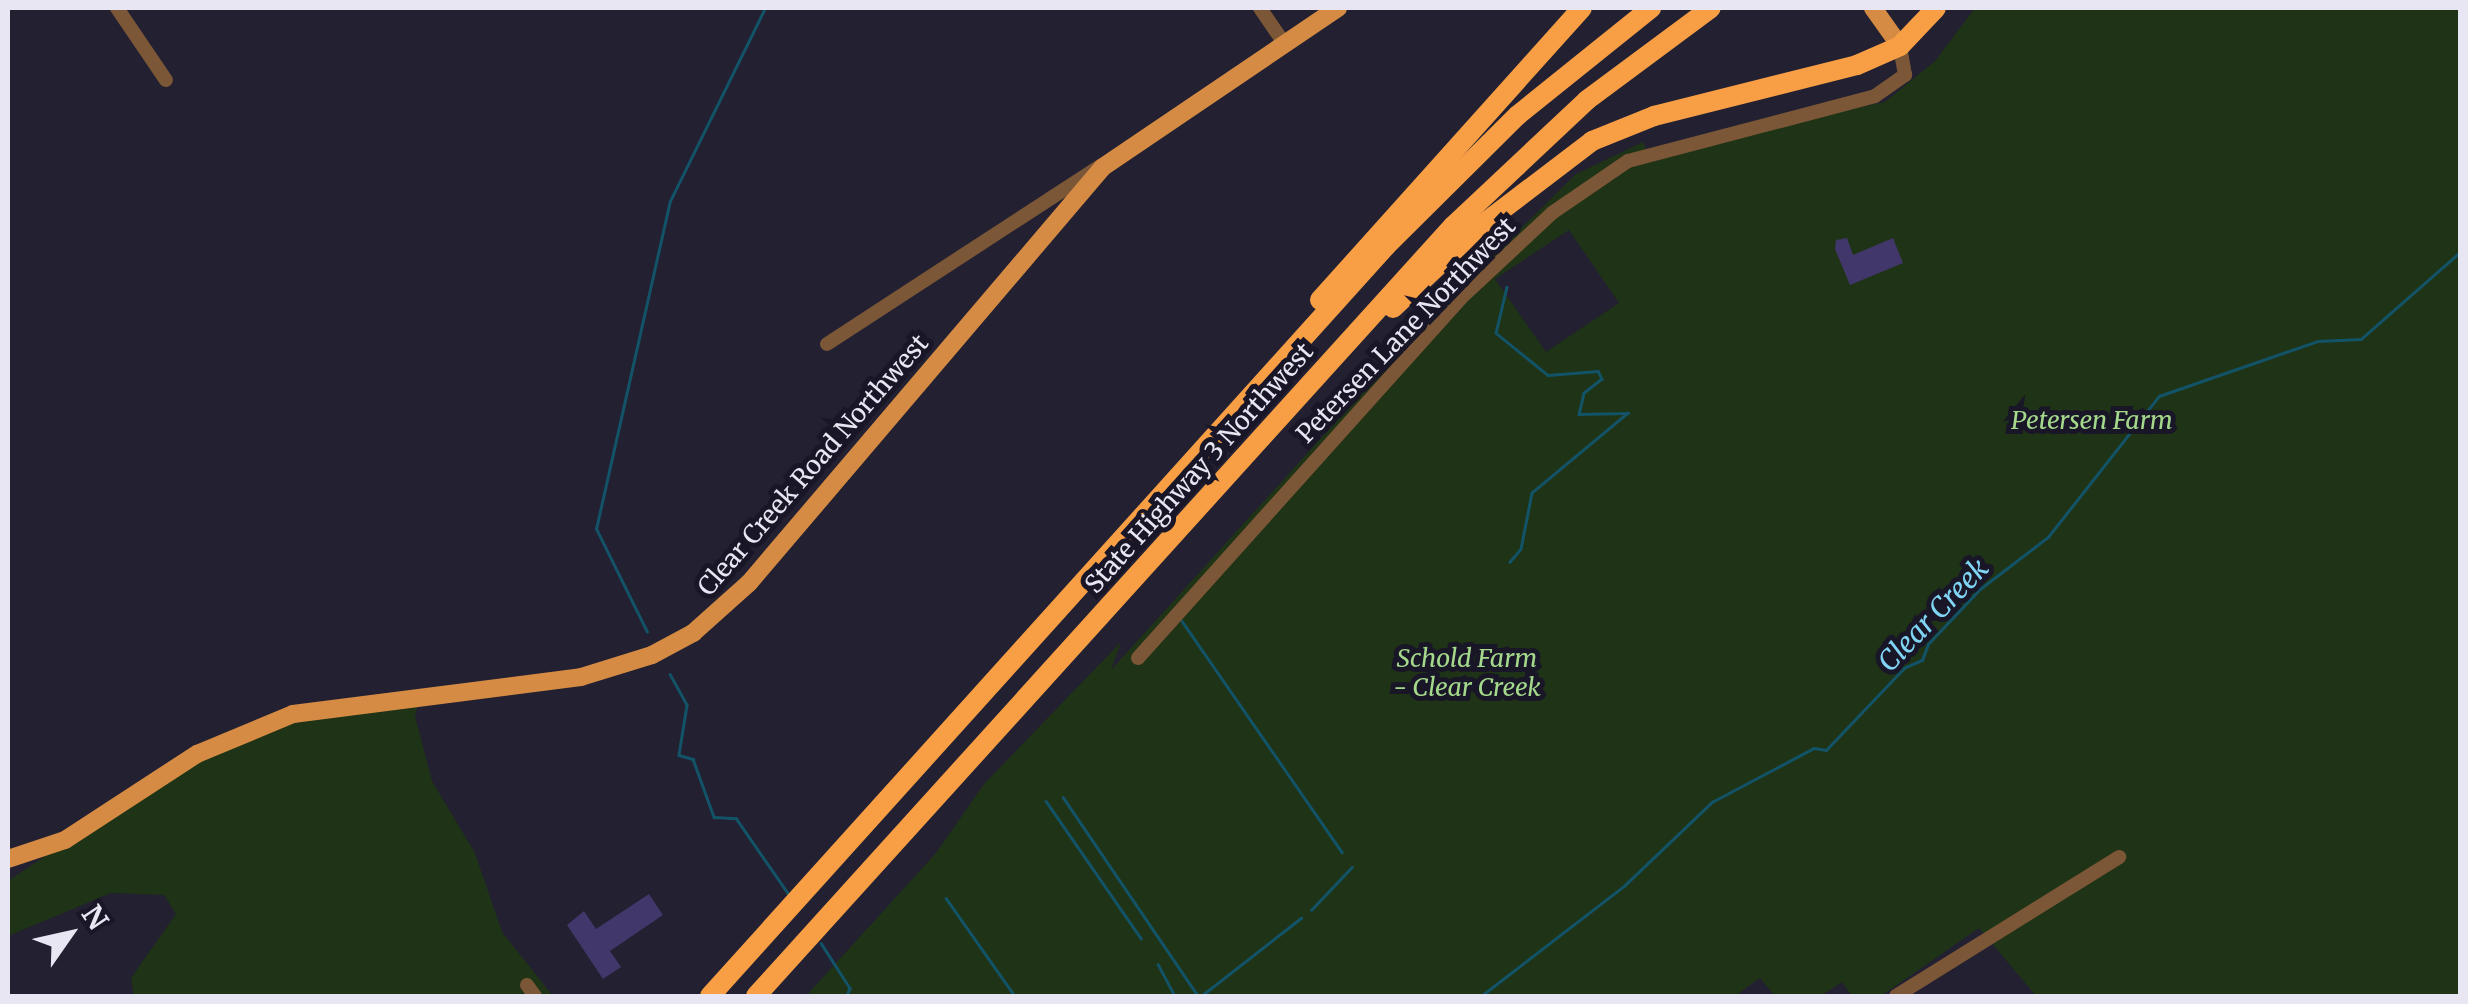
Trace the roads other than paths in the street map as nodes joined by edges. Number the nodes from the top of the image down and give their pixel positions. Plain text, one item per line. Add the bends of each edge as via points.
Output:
1 (117, 8) edge
2 (1260, 8) edge
3 (1338, 8) edge
4 (1582, 8) edge
5 (1652, 8) edge
6 (1711, 8) edge
7 (1873, 8) edge
8 (1936, 8) edge
9 (1284, 43) junction
10 (1900, 46) junction
11 (166, 80) dead end
12 (1114, 157) junction
13 (827, 344) dead end
14 (1300, 394) junction
15 (1236, 407) junction
16 (1138, 658) dead end
17 (2119, 857) dead end
18 (8, 859) edge
19 (710, 996) edge
20 (756, 996) edge
21 (1896, 996) edge

1 - 11 street
2 - 9 street
3 - 9 main road, Clear Creek Road Northwest
4 - 15 highway via 1352,261
5 - 15 highway, State Highway 3 Northwest via 1484,146
6 - 14 highway, State Highway 3 Northwest via 1535,146
7 - 10 main road
8 - 10 highway
9 - 12 main road, Clear Creek Road Northwest
10 - 14 highway via 1833,74 1641,120 1578,149 1478,228
10 - 16 street, Petersen Lane Northwest via 1905,75 1875,96 1652,152 1562,205 1448,312
12 - 13 street
12 - 18 main road, Clear Creek Road Northwest via 749,583 677,643 581,676 285,716 197,754 57,844
14 - 20 highway, State Highway 3 Northwest
15 - 19 highway, State Highway 3 Northwest
17 - 21 street

